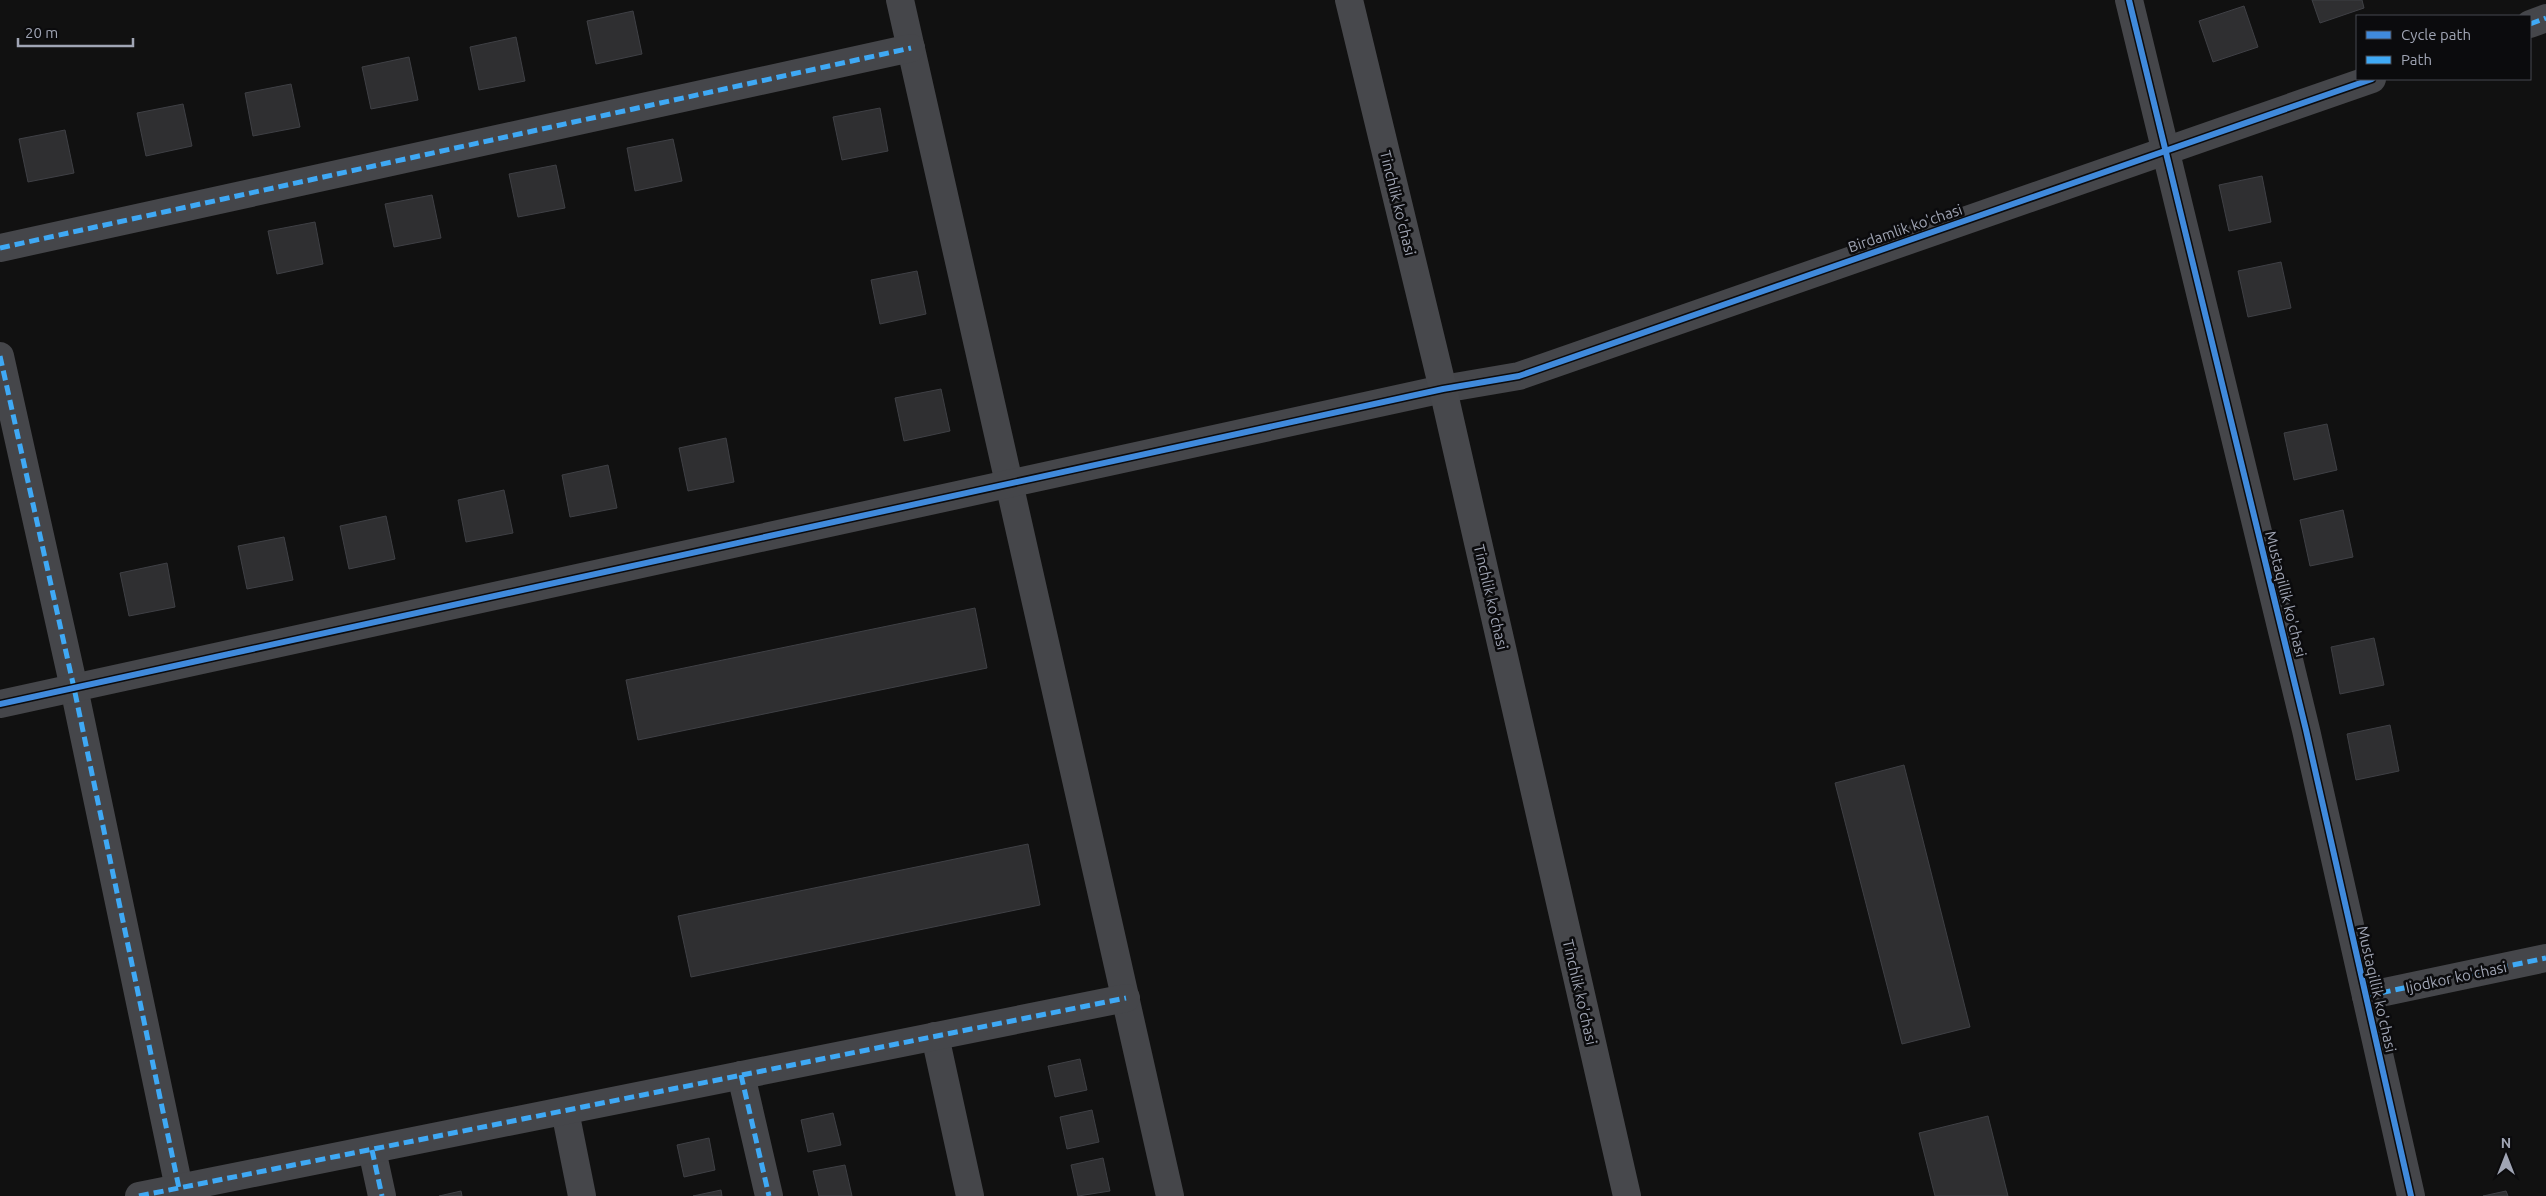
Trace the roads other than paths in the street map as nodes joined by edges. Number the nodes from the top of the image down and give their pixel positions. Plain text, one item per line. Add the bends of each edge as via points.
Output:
1 (900, 0) edge
2 (1349, 0) edge
3 (2129, 0) edge
4 (2546, 18) edge
5 (2531, 24) edge
6 (911, 48) junction
7 (2369, 80) edge
8 (2166, 150) junction
9 (0, 248) edge
10 (0, 356) edge
11 (1443, 389) junction
12 (1010, 484) junction
13 (74, 688) junction
14 (0, 704) edge
15 (2546, 958) edge
16 (2366, 996) junction
17 (1126, 998) junction
18 (935, 1036) junction
19 (741, 1075) junction
20 (565, 1111) junction
21 (372, 1150) junction
22 (179, 1188) junction
23 (139, 1196) edge
24 (382, 1196) edge
25 (582, 1196) edge
26 (769, 1196) edge
27 (970, 1196) edge
28 (1170, 1196) edge
29 (1627, 1196) edge
30 (2411, 1196) edge

1 - 6 street
2 - 11 main road, Tinchlik ko'chasi
3 - 8 street, Mustaqillik ko'chasi
4 - 5 street
6 - 9 street
6 - 12 street
7 - 8 street, Birdamlik ko'chasi
8 - 11 street, Birdamlik ko'chasi via 1519,376
8 - 16 street, Mustaqillik ko'chasi
10 - 13 street
11 - 12 street, Birdamlik ko'chasi
11 - 29 main road, Tinchlik ko'chasi
12 - 13 street, Birdamlik ko'chasi
12 - 17 street
13 - 14 street, Birdamlik ko'chasi
13 - 22 street
15 - 16 street, Ijodkor ko'chasi
16 - 30 street, Mustaqillik ko'chasi
17 - 18 street
17 - 28 street
18 - 19 street
18 - 27 street
19 - 20 street
19 - 26 street
20 - 21 street
20 - 25 street
21 - 22 street
21 - 24 street
22 - 23 street

